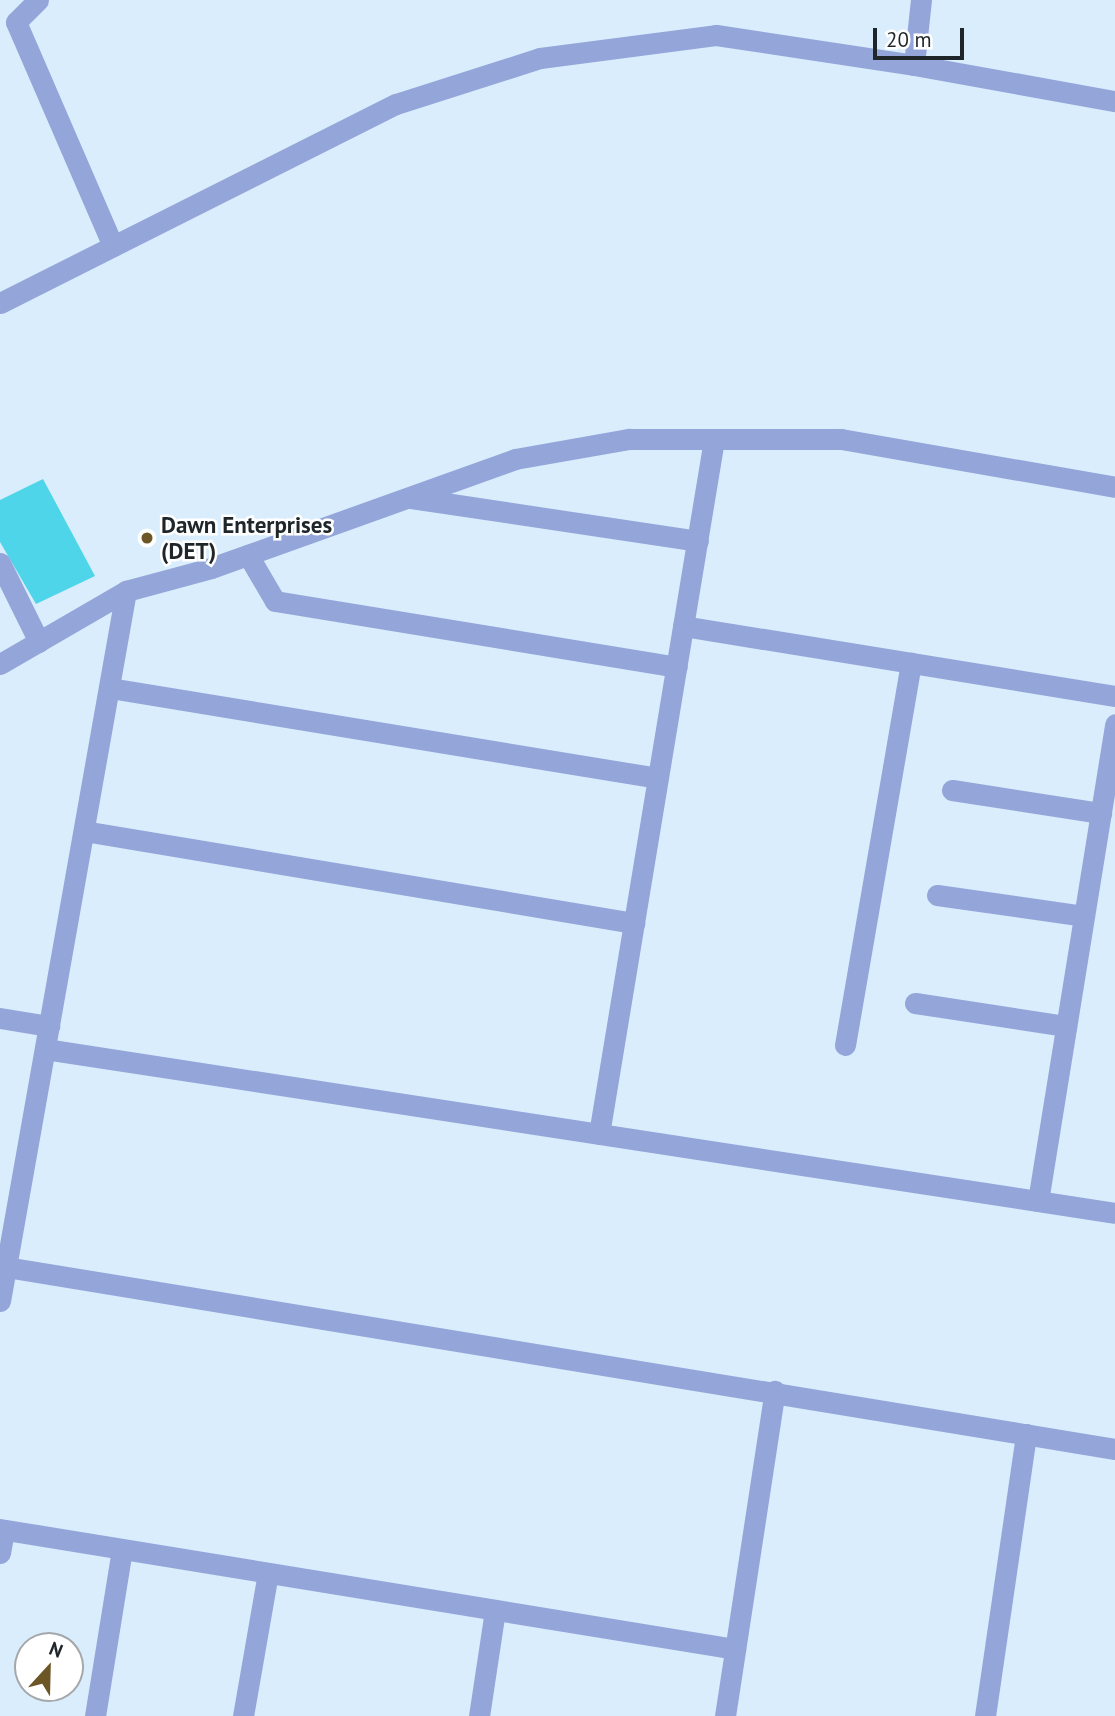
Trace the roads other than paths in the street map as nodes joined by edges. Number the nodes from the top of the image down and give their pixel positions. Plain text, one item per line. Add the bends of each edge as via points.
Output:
1 (38, 0) edge
2 (921, 0) edge
3 (914, 65) junction
4 (1115, 101) edge
5 (113, 246) junction
6 (0, 303) edge
7 (715, 439) junction
8 (1115, 487) edge
9 (408, 498) junction
10 (698, 541) junction
11 (248, 555) junction
12 (0, 563) edge
13 (126, 592) junction
14 (683, 626) junction
15 (39, 642) junction
16 (911, 663) junction
17 (0, 664) edge
18 (677, 667) junction
19 (110, 688) junction
20 (1115, 696) edge
21 (1115, 724) edge
22 (658, 778) junction
23 (951, 790) dead end
24 (1101, 813) junction
25 (84, 831) junction
26 (937, 895) dead end
27 (1084, 916) junction
28 (634, 923) junction
29 (915, 1003) dead end
30 (0, 1018) edge
31 (49, 1026) junction
32 (1066, 1026) junction
33 (845, 1045) dead end
34 (45, 1049) junction
35 (599, 1133) junction
36 (1038, 1201) junction
37 (1115, 1213) edge
38 (6, 1267) junction
39 (0, 1301) edge
40 (775, 1391) junction
41 (1026, 1434) junction
42 (1115, 1449) edge
43 (2, 1530) edge
44 (122, 1549) junction
45 (0, 1553) edge
46 (268, 1573) junction
47 (495, 1610) junction
48 (736, 1649) junction
49 (95, 1716) edge
50 (243, 1716) edge
51 (479, 1716) edge
52 (725, 1716) edge
53 (985, 1716) edge

1 - 5 street via 16,22
2 - 3 street
3 - 4 street
3 - 5 street via 716,35 540,58 396,104
5 - 6 street
7 - 8 street via 841,439
7 - 9 street via 629,439 515,459
7 - 10 street
9 - 10 street
9 - 11 street
10 - 14 street
11 - 13 street
11 - 18 street via 275,601
12 - 15 street
13 - 15 street
13 - 19 street
14 - 16 street
14 - 18 street
15 - 17 street
16 - 20 street
16 - 33 street
18 - 22 street
19 - 22 street
19 - 25 street
21 - 24 street
22 - 28 street
23 - 24 street
24 - 27 street
25 - 28 street
25 - 31 street
26 - 27 street
27 - 32 street
28 - 35 street
29 - 32 street
30 - 31 street
31 - 34 street
32 - 36 street
34 - 35 street
34 - 38 street
35 - 36 street
36 - 37 street
38 - 39 street
38 - 40 street
40 - 41 street
40 - 48 street
41 - 42 street
41 - 53 street
43 - 44 street
43 - 45 street
44 - 46 street
44 - 49 street
46 - 47 street
46 - 50 street
47 - 48 street
47 - 51 street
48 - 52 street

